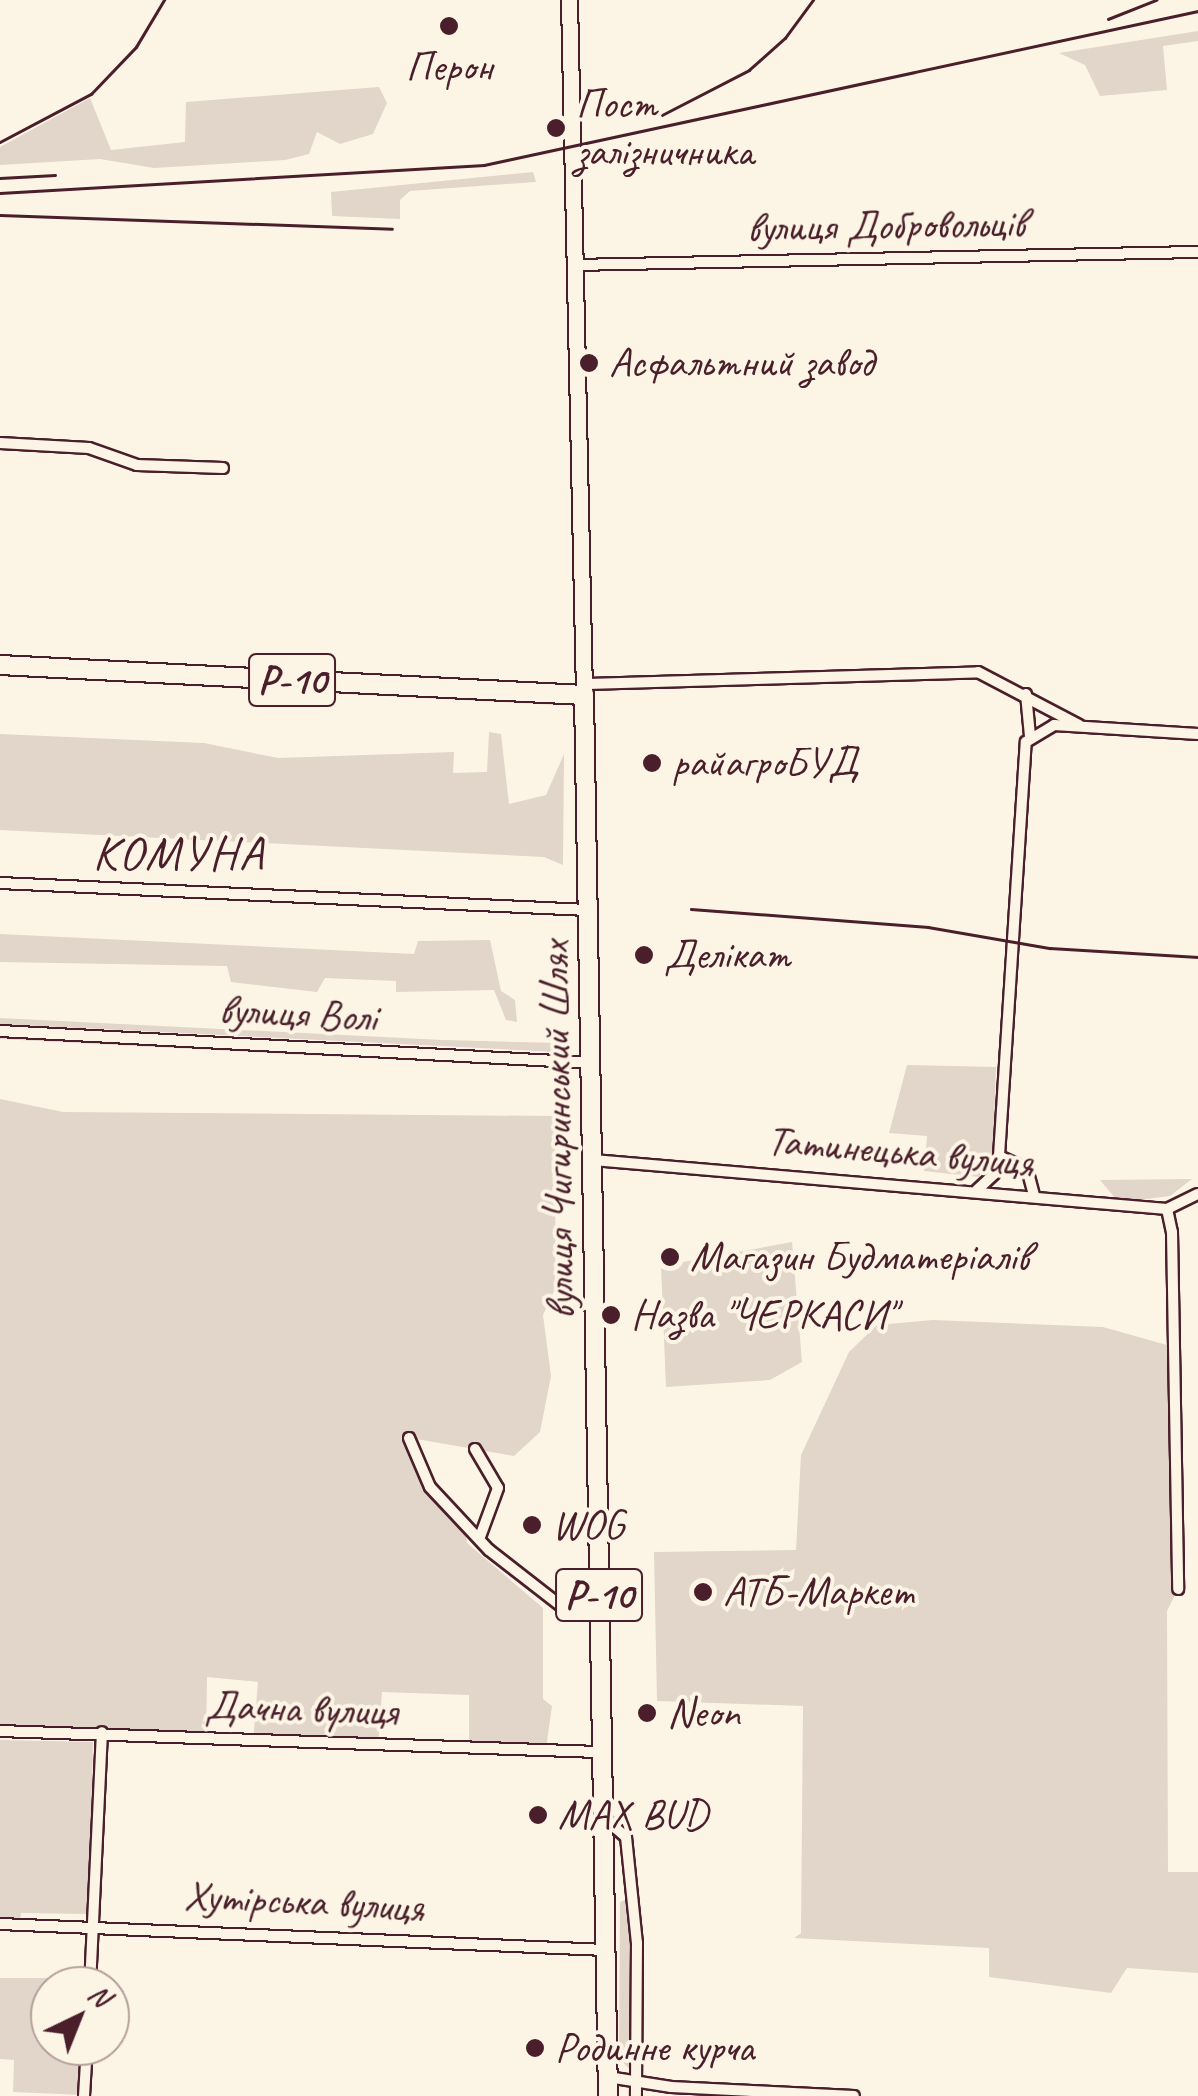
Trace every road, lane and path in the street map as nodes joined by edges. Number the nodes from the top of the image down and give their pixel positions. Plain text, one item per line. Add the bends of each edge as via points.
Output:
1 (570, 0) edge
2 (1198, 252) edge
3 (576, 264) junction
4 (0, 443) edge
5 (223, 468) dead end
6 (0, 665) edge
7 (584, 689) junction
8 (1026, 694) junction
9 (1080, 725) junction
10 (1198, 734) edge
11 (1030, 736) junction
12 (0, 883) edge
13 (589, 910) junction
14 (0, 1031) edge
15 (592, 1063) junction
16 (999, 1156) junction
17 (593, 1160) junction
18 (977, 1190) junction
19 (1198, 1194) edge
20 (1034, 1196) junction
21 (1166, 1208) junction
22 (410, 1438) dead end
23 (476, 1449) dead end
24 (480, 1537) junction
25 (1178, 1589) dead end
26 (561, 1606) dead end
27 (0, 1730) edge
28 (102, 1732) junction
29 (599, 1752) junction
30 (604, 1818) junction
31 (0, 1924) edge
32 (93, 1926) junction
33 (604, 1950) junction
34 (91, 1966) edge
35 (86, 2066) edge
36 (636, 2082) junction
37 (608, 2086) edge
38 (796, 2094) edge
39 (84, 2096) edge
40 (636, 2096) edge
41 (854, 2096) edge

1 - 3 main road, вулиця Чигиринський Шлях
2 - 3 street, вулиця Добровольців
3 - 7 main road, вулиця Чигиринський Шлях
4 - 5 street via 89,448 137,465
6 - 7 main road, Р-10
7 - 8 street via 972,672
7 - 13 main road, вулиця Чигиринський Шлях / Р-10
8 - 9 street
8 - 11 street
9 - 10 street
9 - 11 street via 1054,725
11 - 16 street via 1023,750
12 - 13 street
13 - 15 main road, вулиця Чигиринський Шлях / Р-10
14 - 15 street, вулиця Волі
15 - 17 main road, вулиця Чигиринський Шлях / Р-10
16 - 18 street via 994,1174
16 - 20 street via 1027,1169
17 - 18 street, Татинецька вулиця
17 - 29 main road, вулиця Чигиринський Шлях / Р-10
18 - 20 street, Татинецька вулиця
19 - 21 street, Татинецька вулиця
20 - 21 street, Татинецька вулиця
21 - 25 street via 1172,1232
22 - 24 street via 430,1487
23 - 24 street via 498,1488
24 - 26 street
27 - 28 street, Дачна вулиця
28 - 29 street, Дачна вулиця
28 - 32 street
29 - 30 main road, вулиця Чигиринський Шлях / Р-10
30 - 33 main road, вулиця Чигиринський Шлях / Р-10
30 - 36 street via 626,1837 638,1942
31 - 32 street, Хутірська вулиця
32 - 33 street, Хутірська вулиця
32 - 34 street
33 - 37 main road, вулиця Чигиринський Шлях / Р-10
35 - 39 street
36 - 37 street
36 - 38 street
36 - 40 street
38 - 41 street

